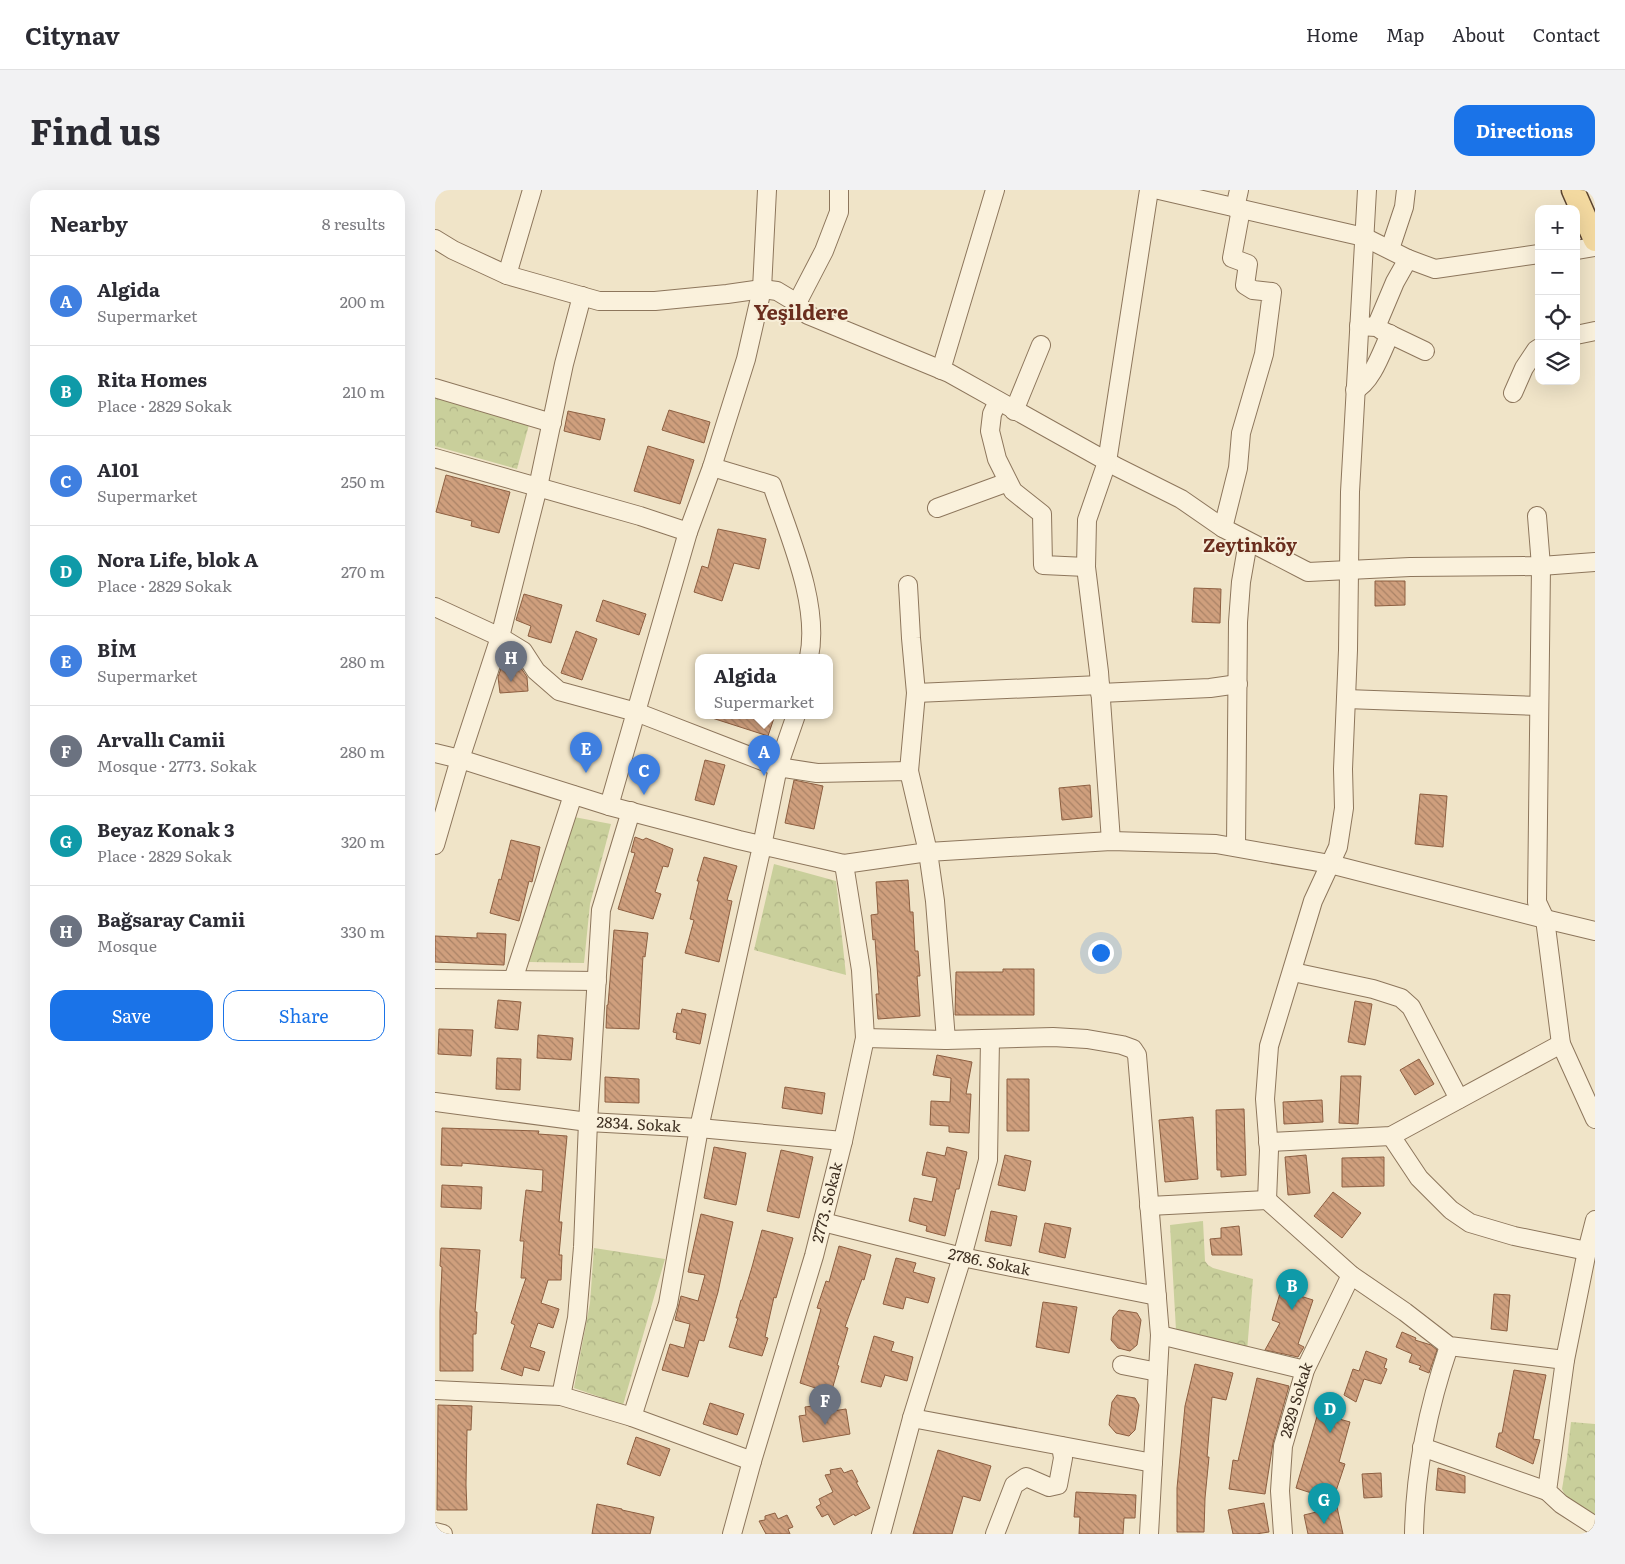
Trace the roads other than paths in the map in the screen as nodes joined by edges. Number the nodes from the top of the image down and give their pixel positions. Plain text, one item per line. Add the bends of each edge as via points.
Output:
1 (532, 190) edge
2 (767, 190) edge
3 (839, 190) edge
4 (995, 190) edge
5 (1149, 190) edge
6 (1159, 190) edge
7 (1239, 190) edge
8 (1367, 190) edge
9 (1407, 190) edge
10 (1573, 190) edge
11 (1238, 209) junction
12 (1364, 236) junction
13 (435, 240) edge
14 (1595, 240) edge
15 (1595, 247) edge
16 (1390, 249) junction
17 (1580, 249) edge
18 (1535, 255) edge
19 (1408, 259) junction
20 (507, 275) junction
21 (762, 289) junction
22 (582, 296) junction
23 (797, 303) junction
24 (1375, 329) junction
25 (1595, 331) edge
26 (1580, 334) edge
27 (1041, 345) dead end
28 (1425, 351) dead end
29 (1535, 352) edge
30 (941, 370) junction
31 (435, 388) edge
32 (1355, 390) junction
33 (1513, 393) dead end
34 (998, 402) junction
35 (1014, 411) junction
36 (552, 423) junction
37 (435, 458) edge
38 (1107, 462) junction
39 (712, 466) junction
40 (1008, 482) junction
41 (538, 487) junction
42 (937, 508) dead end
43 (1537, 516) dead end
44 (1223, 528) junction
45 (689, 532) junction
46 (1248, 542) junction
47 (1595, 562) edge
48 (1541, 566) junction
49 (1087, 567) junction
50 (1349, 570) junction
51 (908, 585) dead end
52 (435, 607) edge
53 (500, 637) junction
54 (809, 654) edge
55 (1238, 684) junction
56 (1100, 689) junction
57 (916, 693) junction
58 (1346, 699) junction
59 (1539, 706) junction
60 (636, 712) junction
61 (795, 719) edge
62 (435, 753) edge
63 (460, 759) junction
64 (779, 767) junction
65 (909, 771) junction
66 (573, 795) junction
67 (609, 806) junction
68 (631, 812) junction
69 (1111, 841) junction
70 (435, 845) edge
71 (762, 846) junction
72 (1237, 847) junction
73 (928, 852) junction
74 (844, 864) junction
75 (1330, 864) junction
76 (1545, 920) junction
77 (1595, 931) edge
78 (1293, 972) junction
79 (435, 979) edge
80 (513, 980) junction
81 (597, 981) junction
82 (865, 1038) junction
83 (990, 1039) junction
84 (946, 1040) junction
85 (1561, 1044) junction
86 (1459, 1099) junction
87 (435, 1102) edge
88 (1595, 1119) edge
89 (588, 1122) junction
90 (699, 1128) junction
91 (1391, 1136) junction
92 (843, 1142) junction
93 (1269, 1142) junction
94 (1267, 1200) junction
95 (1149, 1206) junction
96 (1595, 1220) edge
97 (823, 1222) junction
98 (1587, 1251) junction
99 (962, 1257) junction
100 (1351, 1275) junction
101 (1157, 1296) junction
102 (1160, 1335) junction
103 (1449, 1346) junction
104 (1565, 1360) junction
105 (1122, 1365) dead end
106 (1305, 1370) junction
107 (1158, 1372) junction
108 (435, 1390) edge
109 (561, 1396) junction
110 (632, 1417) junction
111 (913, 1418) junction
112 (1061, 1446) junction
113 (1422, 1448) junction
114 (752, 1462) junction
115 (1153, 1463) junction
116 (1547, 1491) junction
117 (1595, 1526) edge
118 (435, 1532) edge
119 (443, 1534) edge
120 (732, 1534) edge
121 (881, 1534) edge
122 (995, 1534) edge
123 (1149, 1534) edge
124 (1283, 1534) edge
125 (1415, 1534) edge

1 - 20 street
2 - 21 street
3 - 23 street via 839,212
4 - 30 street
5 - 38 street
6 - 11 street
7 - 11 street
8 - 12 street
9 - 16 street
10 - 14 main road
11 - 12 street
11 - 44 street via 1231,258 1248,264 1245,285 1253,290 1272,292 1264,354 1241,433 1238,468
12 - 16 street
12 - 24 street
13 - 20 street
15 - 17 street
16 - 19 street
18 - 19 street via 1435,269
19 - 24 street
20 - 22 street
21 - 22 street via 655,301 599,301
21 - 23 street via 777,292
21 - 39 street via 746,359
22 - 36 street
23 - 30 street via 808,315
24 - 28 street
24 - 32 street
24 - 32 street via 1372,372 1361,388
25 - 26 street
27 - 35 street
29 - 33 street
30 - 34 street
31 - 36 street
32 - 50 street
34 - 35 street
34 - 40 street via 992,414 990,431 997,460
35 - 38 street
36 - 41 street
37 - 41 street
38 - 44 street via 1181,499
38 - 49 street via 1087,520
39 - 45 street
39 - 54 street via 772,485 804,580 811,622
40 - 42 street
40 - 49 street via 1013,491 1042,514 1043,565
41 - 45 street
41 - 53 street
43 - 48 street
44 - 46 street
45 - 60 street
46 - 50 street via 1308,572
46 - 55 street via 1241,582
47 - 48 street
48 - 50 street
48 - 59 street
49 - 56 street
50 - 58 street
51 - 57 street
52 - 53 street
53 - 60 street via 523,651 536,671 559,691
53 - 63 street
55 - 56 street via 1210,688
55 - 72 street
56 - 57 street
56 - 69 street
57 - 65 street
58 - 59 street
58 - 75 street via 1345,808 1338,847
59 - 76 street via 1537,902
60 - 64 street
60 - 67 street
61 - 64 street
62 - 63 street
63 - 66 street
63 - 70 street
64 - 65 street via 817,773
64 - 71 street
65 - 73 street
66 - 67 street
66 - 80 street
67 - 68 street
68 - 71 street
68 - 81 street via 601,910
69 - 72 street
69 - 73 street
71 - 74 street
71 - 90 street
72 - 75 street
73 - 74 street
73 - 84 street
74 - 82 street, 2773. Sokak via 861,970
75 - 76 street
75 - 78 street via 1313,901
76 - 77 street
76 - 85 street
78 - 86 street via 1401,998 1411,1007
78 - 93 street via 1269,1046 1265,1099
79 - 80 street
80 - 81 street
81 - 89 street
82 - 84 street
82 - 92 street, 2773. Sokak
83 - 84 street
83 - 95 street via 1087,1039 1133,1049 1137,1055
83 - 99 street via 988,1160
85 - 86 street
85 - 88 street
86 - 91 street
87 - 89 street, 2834. Sokak
89 - 90 street, 2834. Sokak
89 - 109 street via 577,1318
90 - 92 street, 2834. Sokak
90 - 110 street via 668,1304
91 - 93 street
91 - 98 street via 1419,1178 1451,1210 1470,1223
92 - 97 street, 2773. Sokak
93 - 94 street
94 - 95 street
94 - 100 street
95 - 101 street
96 - 98 street
97 - 99 street, 2786. Sokak
97 - 114 street, 2773. Sokak
98 - 104 street
99 - 101 street, 2786. Sokak
99 - 111 street
100 - 103 street
100 - 106 street, 2829 Sokak
101 - 102 street
102 - 106 street
102 - 107 street
103 - 104 street
103 - 113 street via 1425,1426
104 - 116 street
105 - 107 street
106 - 124 street, 2829 Sokak via 1283,1446 1280,1491
107 - 115 street
108 - 109 street
109 - 110 street
110 - 114 street
111 - 112 street
111 - 121 street
112 - 115 street
112 - 122 street via 1063,1458 1058,1486 1049,1487 1026,1477 1014,1485
113 - 116 street
113 - 125 street
114 - 120 street, 2773. Sokak
115 - 123 street
116 - 117 street
118 - 119 street

